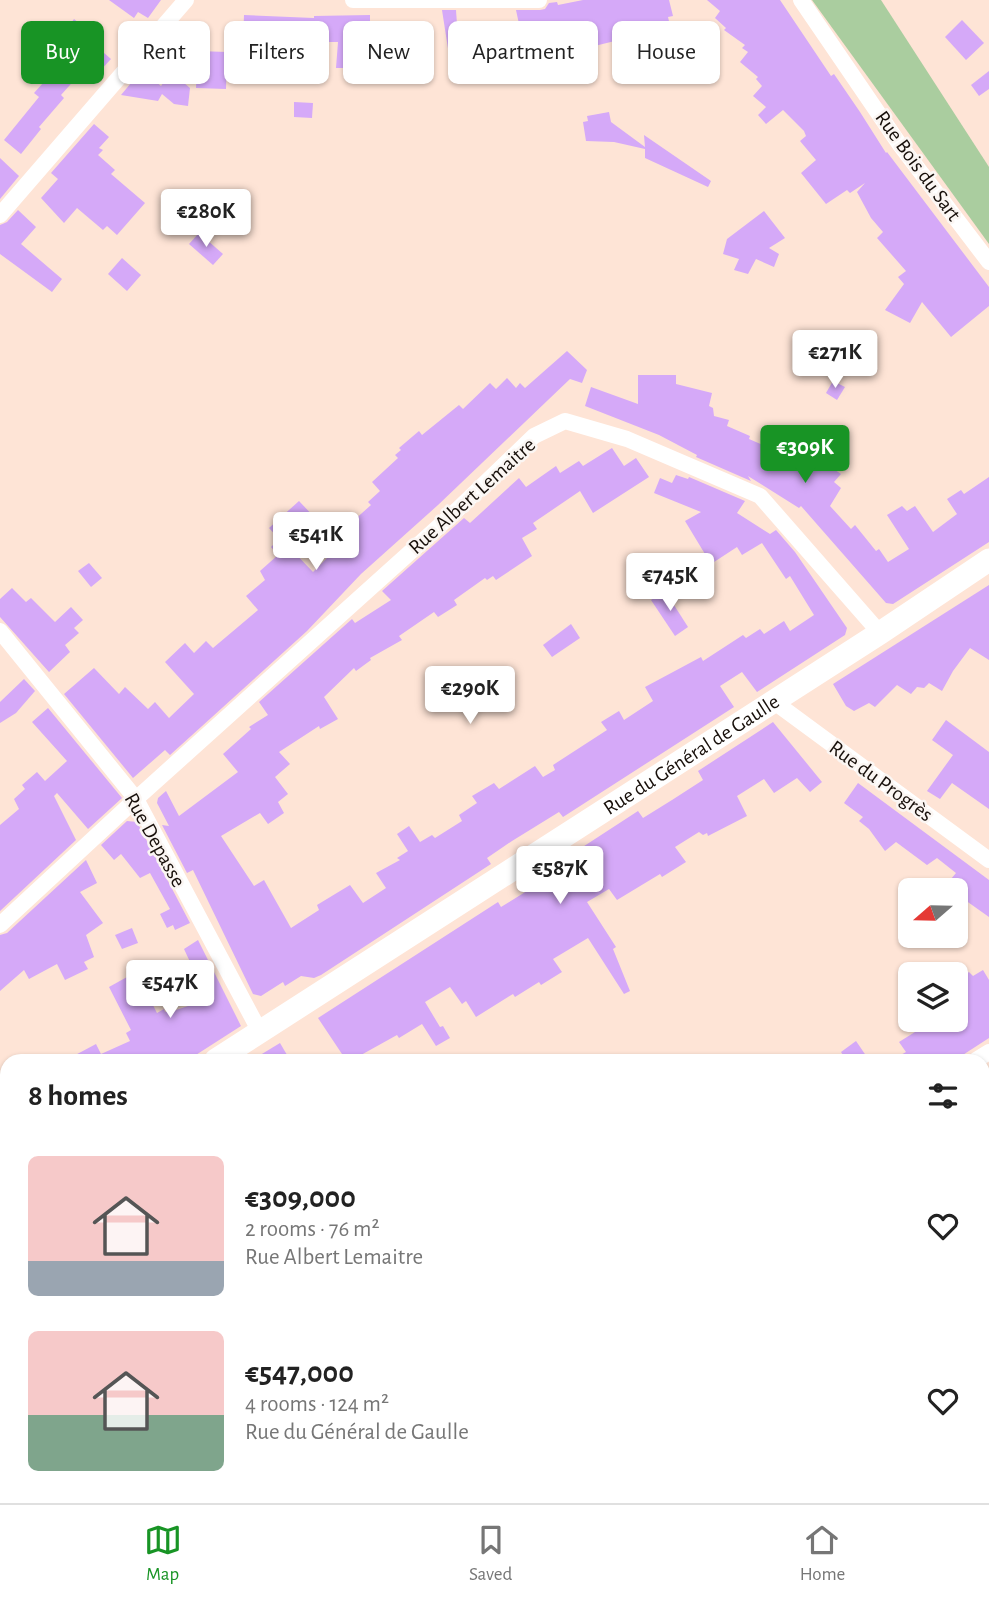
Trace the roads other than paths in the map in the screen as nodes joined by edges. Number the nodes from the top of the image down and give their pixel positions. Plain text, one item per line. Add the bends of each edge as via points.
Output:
1 (186, 0) edge
2 (353, 0) edge
3 (539, 0) edge
4 (802, 0) edge
5 (0, 215) edge
6 (989, 262) edge
7 (989, 560) edge
8 (0, 631) edge
9 (880, 633) junction
10 (772, 701) junction
11 (136, 799) junction
12 (989, 860) edge
13 (0, 925) edge
14 (260, 1032) junction
15 (225, 1054) edge

1 - 5 street
2 - 3 street
4 - 6 street, Rue Bois du Sart via 900,145
7 - 9 main road, Rue du Général de Gaulle
8 - 11 street, Rue Depasse
9 - 10 main road, Rue du Général de Gaulle
9 - 11 street, Rue Albert Lemaitre via 760,496 627,439 565,421 534,436
10 - 12 street, Rue du Progrès
10 - 14 main road, Rue du Général de Gaulle
11 - 13 street, Rue Albert Lemaitre
11 - 14 street, Rue Depasse
14 - 15 main road, Rue du Général de Gaulle

